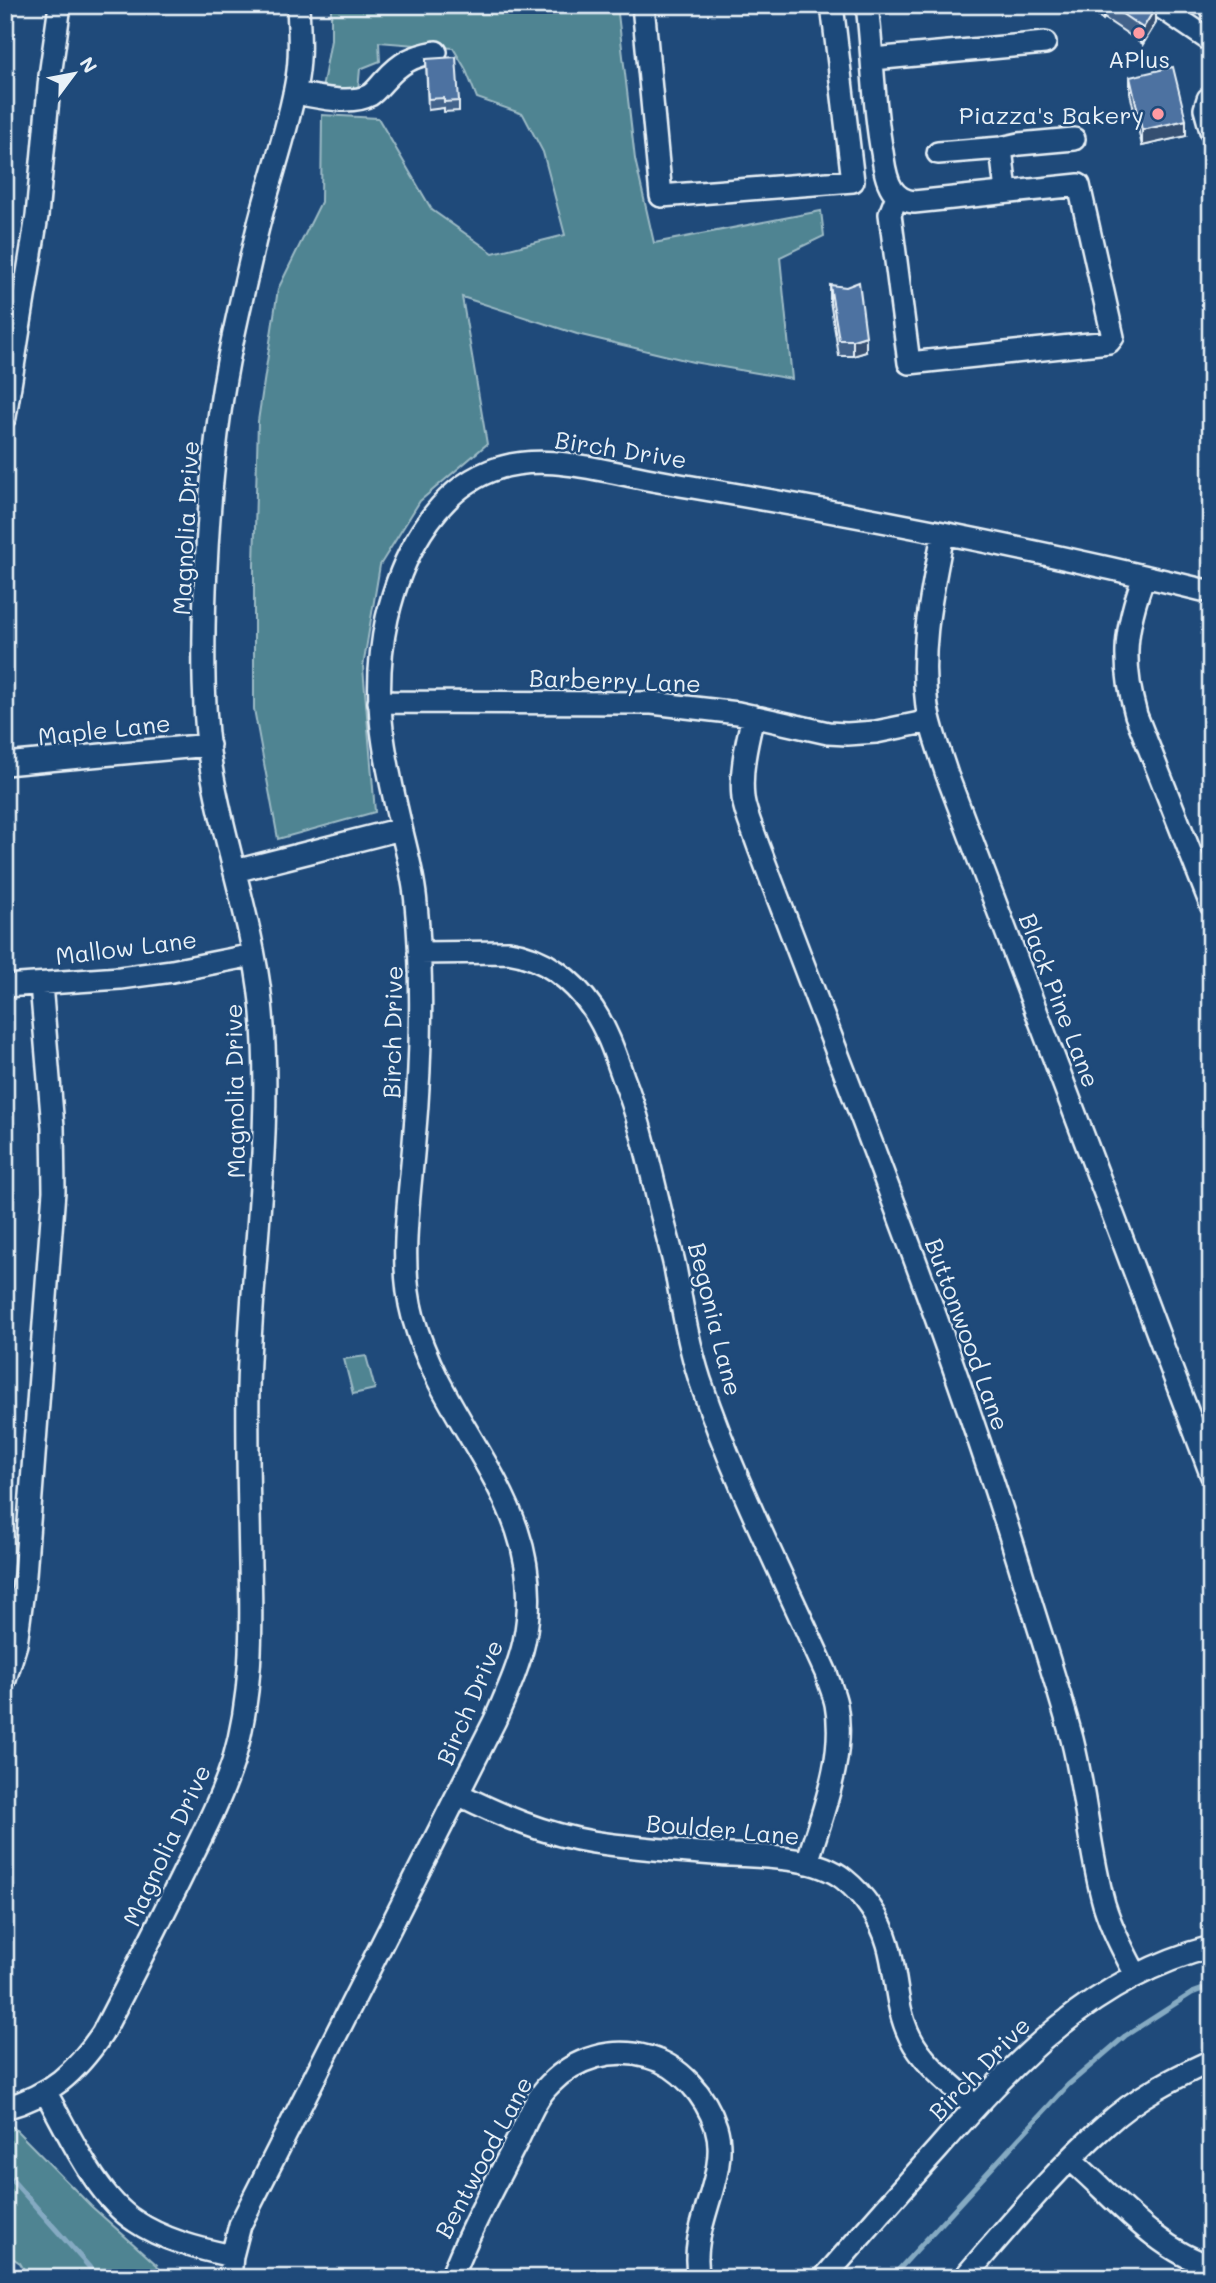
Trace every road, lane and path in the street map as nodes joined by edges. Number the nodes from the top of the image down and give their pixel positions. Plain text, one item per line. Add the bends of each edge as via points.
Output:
1 (60, 5) edge
2 (298, 5) edge
3 (643, 5) edge
4 (832, 5) edge
5 (867, 5) edge
6 (1158, 5) edge
7 (1211, 41) edge
8 (1045, 43) dead end
9 (436, 52) dead end
10 (873, 60) junction
11 (294, 93) junction
12 (1211, 98) edge
13 (1211, 131) edge
14 (1074, 139) dead end
15 (1001, 148) junction
16 (938, 153) dead end
17 (1006, 192) junction
18 (897, 195) junction
19 (5, 417) edge
20 (943, 534) junction
21 (1144, 576) junction
22 (1211, 592) edge
23 (379, 702) junction
24 (753, 716) junction
25 (930, 721) junction
26 (209, 745) junction
27 (5, 764) edge
28 (401, 829) junction
29 (235, 871) junction
30 (1211, 905) edge
31 (419, 953) junction
32 (253, 955) junction
33 (41, 984) junction
34 (5, 986) edge
35 (1211, 1474) edge
36 (5, 1680) edge
37 (458, 1794) junction
38 (807, 1863) junction
39 (1211, 1947) edge
40 (1136, 1975) junction
41 (1211, 2061) edge
42 (46, 2093) junction
43 (975, 2106) junction
44 (5, 2108) edge
45 (1070, 2159) junction
46 (232, 2256) junction
47 (1211, 2266) edge
48 (230, 2278) edge
49 (451, 2278) edge
50 (699, 2278) edge
51 (824, 2278) edge
52 (964, 2278) edge

1 - 19 street via 37,216
2 - 11 street, Magnolia Drive via 300,41
3 - 4 street via 661,196 853,181
5 - 10 street
6 - 7 street
8 - 10 street
9 - 11 street via 398,65 370,95 338,99
10 - 18 street via 877,128 885,173
11 - 26 street, Magnolia Drive via 254,245 217,430 205,598
12 - 13 street via 1205,109
14 - 15 street
15 - 16 street
15 - 17 street
17 - 18 street via 914,202
17 - 18 street via 1079,184 1114,337 1110,342 909,363 890,214
20 - 21 street, Birch Drive
20 - 23 street, Birch Drive via 573,464 517,464 493,470 455,491 440,506 407,560 386,623
20 - 25 street, Black Pine Lane via 925,636 923,666
21 - 22 street, Birch Drive
21 - 30 street via 1127,631 1130,693
23 - 24 street, Barberry Lane via 648,702
23 - 28 street, Birch Drive via 383,747
24 - 25 street, Barberry Lane via 848,734
24 - 40 street, Buttonwood Lane via 743,800 965,1395 1072,1739 1104,1905
25 - 35 street, Black Pine Lane
26 - 27 street, Maple Lane
26 - 29 street, Magnolia Drive
28 - 29 street
28 - 31 street, Birch Drive via 416,900
29 - 32 street, Magnolia Drive
31 - 37 street, Birch Drive via 419,1074 407,1224 409,1301 436,1379 501,1490 517,1528 528,1576 524,1642 495,1720
31 - 38 street, Begonia Lane via 508,952 540,961 579,990 607,1035 644,1139 700,1381 836,1702 831,1782
32 - 33 street, Mallow Lane via 172,971
32 - 42 street, Magnolia Drive via 265,1041 266,1121 249,1364 251,1615 243,1722 216,1807 102,2035 70,2075
33 - 34 street, Mallow Lane
33 - 36 street via 54,1191 25,1575 16,1644
37 - 38 street, Boulder Lane via 517,1822 592,1842
37 - 46 street, Birch Drive via 240,2225
38 - 43 street, Boulder Lane via 843,1878 870,1907 888,1944 909,2036 937,2072
39 - 40 street, Birch Drive
40 - 43 street, Birch Drive via 1053,2029
41 - 45 street via 1137,2101
42 - 44 street, Magnolia Drive
42 - 46 street via 100,2187 116,2206 155,2232
43 - 51 street, Birch Drive
45 - 47 street via 1172,2249
45 - 52 street
46 - 48 street, Birch Drive
49 - 50 street, Bentwood Lane via 542,2093 582,2061 620,2053 659,2060 680,2074 708,2107 716,2128 718,2165 696,2252

